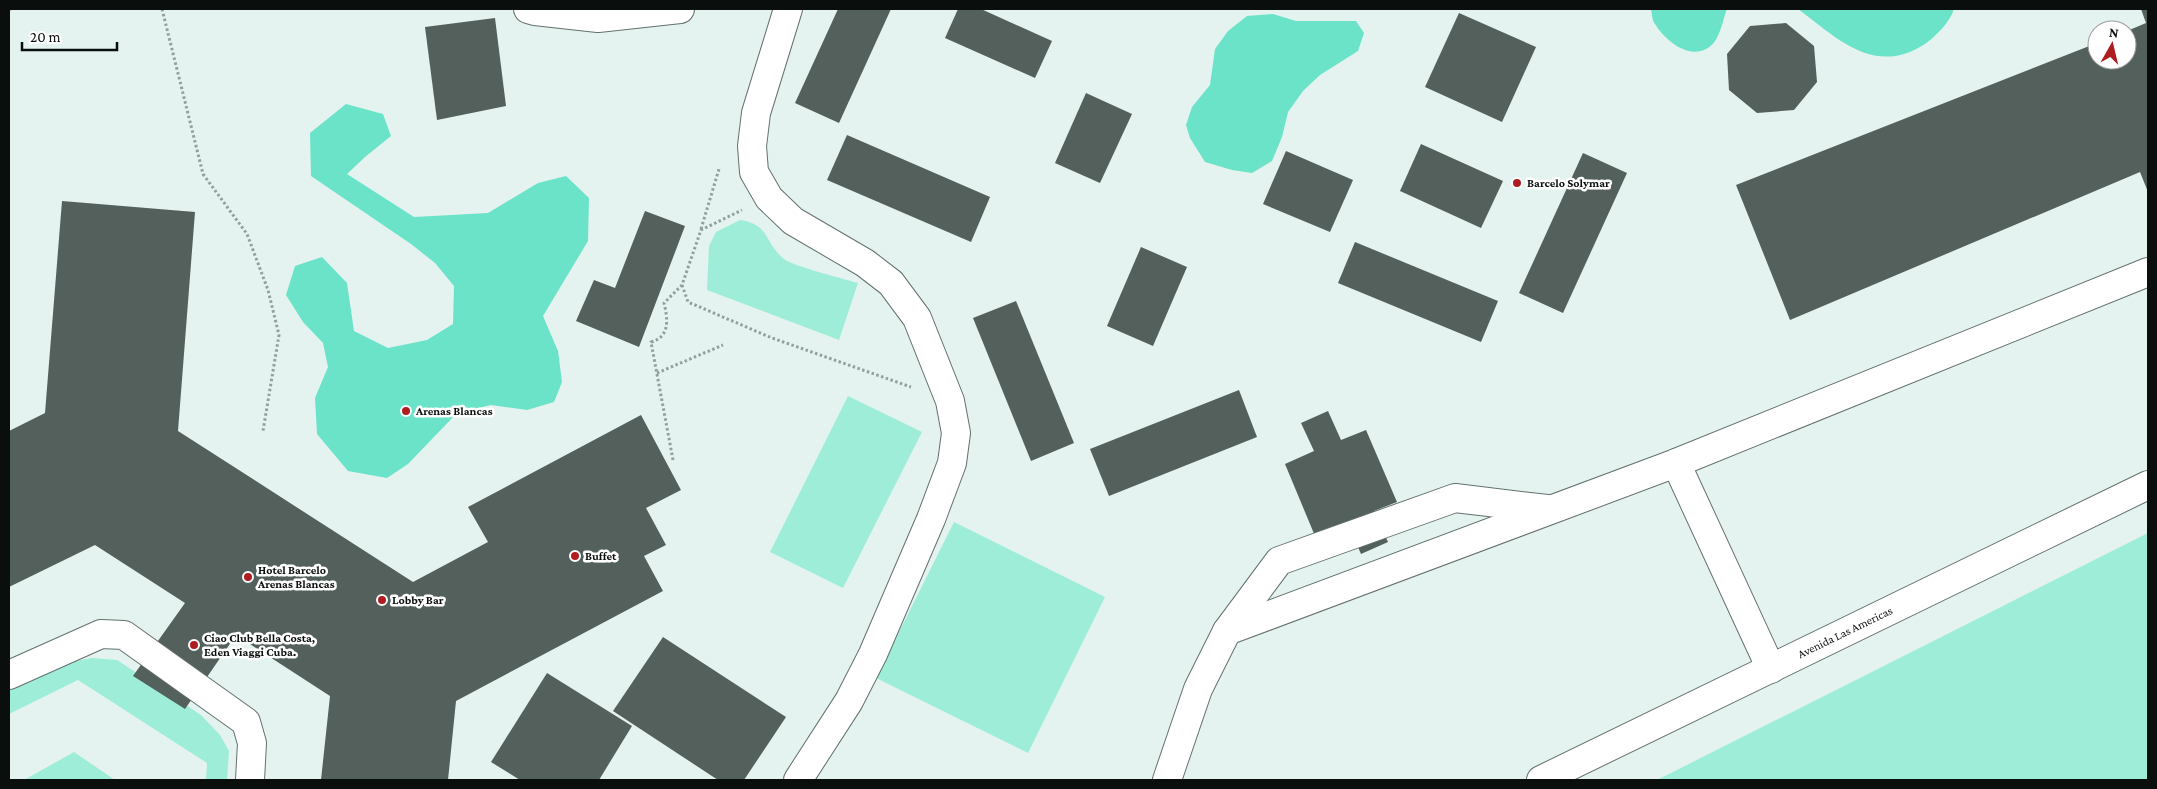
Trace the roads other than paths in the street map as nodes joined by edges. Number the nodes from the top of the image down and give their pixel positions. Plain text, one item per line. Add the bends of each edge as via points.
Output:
1 (528, 9) edge
2 (680, 9) edge
3 (788, 9) edge
4 (2148, 272) edge
5 (1676, 463) junction
6 (2148, 485) edge
7 (1551, 510) junction
8 (1227, 631) junction
9 (1771, 669) junction
10 (9, 675) edge
11 (250, 780) edge
12 (798, 780) edge
13 (1168, 780) edge
14 (1542, 780) edge

1 - 2 street via 598,18
3 - 12 street via 756,113 752,146 754,172 768,198 793,221 865,263 891,283 918,318 950,401 956,432 952,463 873,654 849,701
4 - 5 street
5 - 7 street
5 - 9 street
6 - 9 street, Avenida Las Americas
7 - 8 street
7 - 8 street via 1454,498 1279,561
8 - 13 street via 1198,689
9 - 14 street, Avenida Las Americas
10 - 11 street via 101,634 124,635 246,722 252,743

